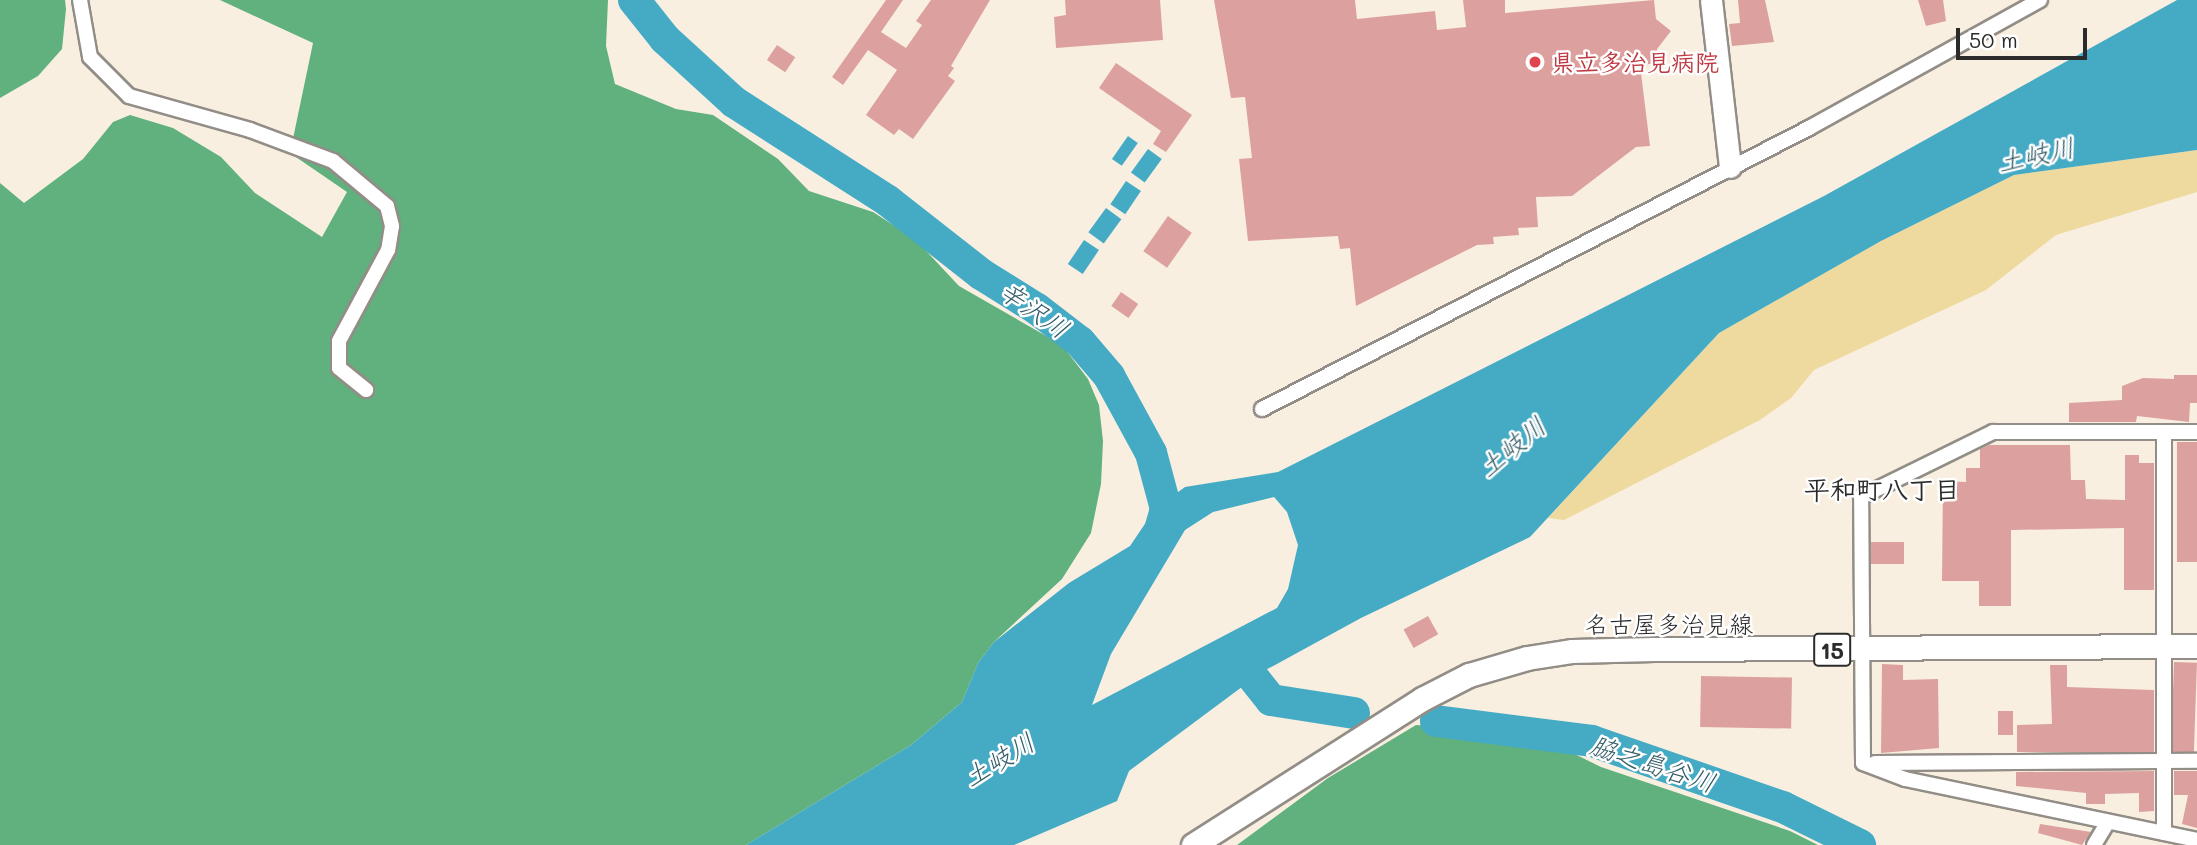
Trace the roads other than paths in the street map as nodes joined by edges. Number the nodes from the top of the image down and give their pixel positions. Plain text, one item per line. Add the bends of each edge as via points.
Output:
1 (80, 0) edge
2 (1711, 0) edge
3 (2040, 0) edge
4 (1730, 167) junction
5 (366, 390) dead end
6 (1262, 409) dead end
7 (2164, 432) junction
8 (2197, 432) edge
9 (2166, 646) junction
10 (2197, 646) edge
11 (1861, 650) junction
12 (2164, 761) junction
13 (2197, 761) edge
14 (1863, 763) junction
15 (2109, 822) junction
16 (2164, 833) junction
17 (2197, 840) edge
18 (1193, 845) edge
19 (2094, 845) edge

1 - 5 street via 90,57 129,96 250,130 333,161 387,206 392,226 388,250 339,341 339,369
2 - 4 street
3 - 4 street
4 - 6 street
7 - 8 street
7 - 9 street
7 - 11 street via 1993,432 1861,497
9 - 10 main road, 名古屋多治見線 / 15
9 - 11 main road, 名古屋多治見線 / 15
9 - 12 street
11 - 14 street
11 - 18 main road, 名古屋多治見線 / 15 via 1584,651 1503,664 1422,699
12 - 13 street
12 - 14 street
12 - 16 street
14 - 15 street via 1905,779
15 - 16 street
15 - 19 street
16 - 17 street

